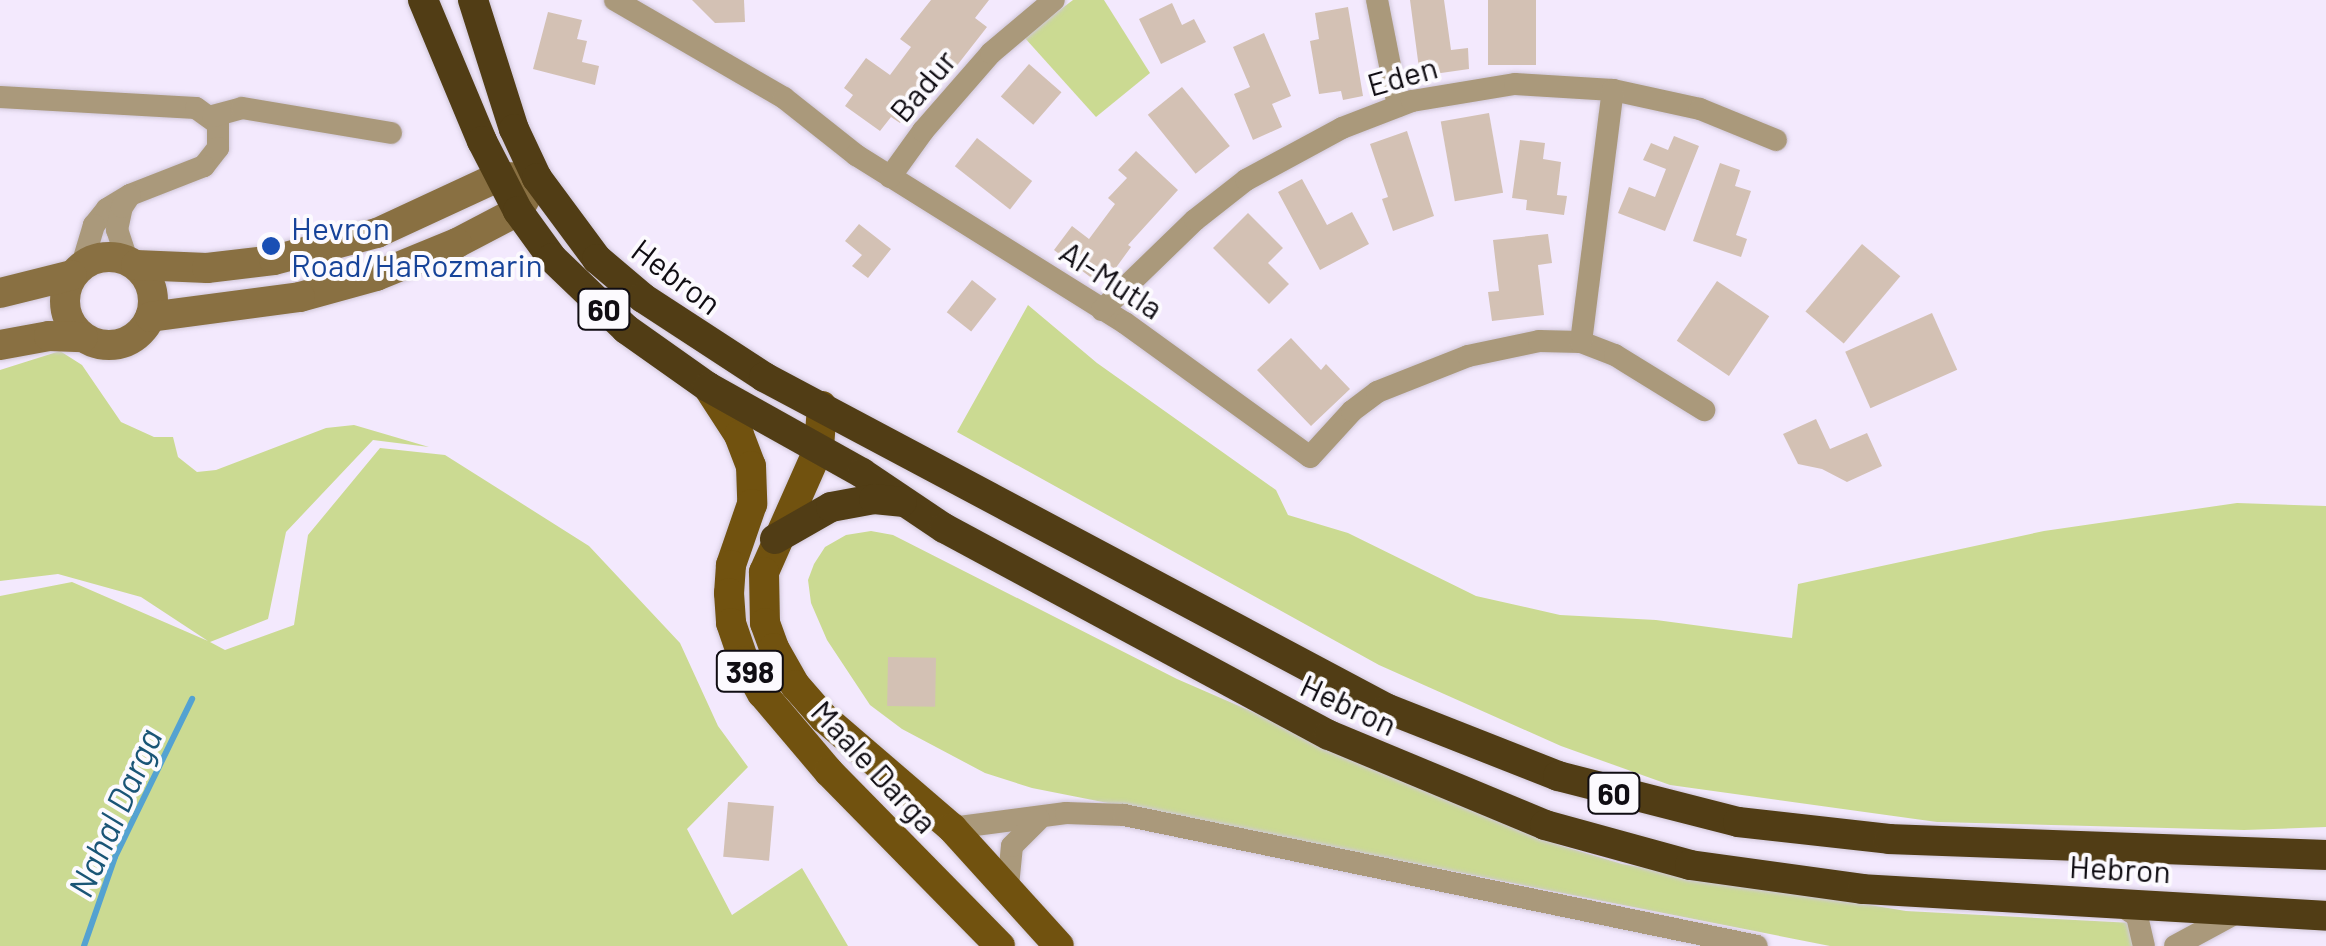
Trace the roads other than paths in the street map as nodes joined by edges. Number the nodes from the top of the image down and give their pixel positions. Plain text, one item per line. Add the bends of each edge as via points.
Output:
1 (423, 0) edge
2 (615, 0) edge
3 (1054, 0) edge
4 (1377, 0) edge
5 (476, 4) edge
6 (1613, 90) junction
7 (0, 97) edge
8 (1398, 106) junction
9 (213, 116) junction
10 (391, 134) dead end
11 (1776, 140) dead end
12 (498, 177) junction
13 (890, 177) junction
14 (538, 178) junction
15 (130, 195) junction
16 (518, 212) junction
17 (132, 263) junction
18 (77, 270) junction
19 (0, 293) edge
20 (1102, 310) junction
21 (150, 317) junction
22 (83, 337) junction
23 (1581, 342) junction
24 (0, 345) edge
25 (708, 388) junction
26 (822, 406) junction
27 (1704, 410) dead end
28 (818, 448) junction
29 (906, 503) junction
30 (775, 539) junction
31 (1046, 816) junction
32 (952, 828) junction
33 (2326, 855) edge
34 (1008, 886) junction
35 (2117, 902) junction
36 (2244, 910) junction
37 (2326, 916) edge
38 (1000, 946) edge
39 (1059, 946) edge
40 (1756, 946) edge
41 (2144, 946) edge
42 (2175, 946) edge

1 - 12 highway, 60
2 - 13 street, Al-Mutla via 784,98
3 - 13 street, Badur via 991,54
4 - 8 street
5 - 14 highway, 60 via 514,130
6 - 8 street, Eden via 1515,84
6 - 11 street, Eden via 1700,108
6 - 23 street
7 - 9 street via 160,104
8 - 20 street, Eden via 1246,180
9 - 10 street via 242,108
9 - 15 street via 218,148 204,166
12 - 14 main road
12 - 16 highway, Hebron / 60
12 - 17 main road via 376,233 325,248 207,268
13 - 20 street, Al-Mutla
14 - 16 main road
14 - 26 highway, Hebron / 60 via 597,260 642,298 725,354
15 - 17 street via 117,230
15 - 18 street via 94,225
16 - 21 main road via 422,258 341,286
16 - 25 highway, Hebron / 60 via 581,288
17 - 18 main road via 104,256
17 - 21 main road via 153,295
18 - 19 main road
18 - 22 main road via 66,288 67,316
20 - 23 street, Al-Mutla via 1310,457 1377,392 1430,368 1512,345
21 - 22 main road via 124,342 100,345
22 - 24 main road
23 - 27 street, Al-Mutla via 1664,382
25 - 28 highway, Hebron / 60
25 - 38 main road, Maale Darga / 398 via 739,435 750,466 752,504 729,593 744,661 762,694 830,772
26 - 28 main road, Maale Darga
26 - 33 highway, Hebron / 60 via 1388,709 1596,788 1738,822 1872,837
28 - 29 highway, Hebron / 60
28 - 30 main road, Maale Darga / 398
29 - 30 highway via 841,504
29 - 35 highway, Hebron / 60 via 1312,726 1545,825 1623,850 1775,880
30 - 32 main road, Maale Darga / 398 via 764,572 765,623 794,685
31 - 32 street
31 - 34 street via 1012,846
31 - 40 street via 1124,815
32 - 34 main road, Maale Darga / 398
34 - 39 main road, Maale Darga / 398
35 - 36 highway, Hebron / 60
35 - 41 street via 2137,916
36 - 37 highway, Hebron / 60
36 - 42 street

